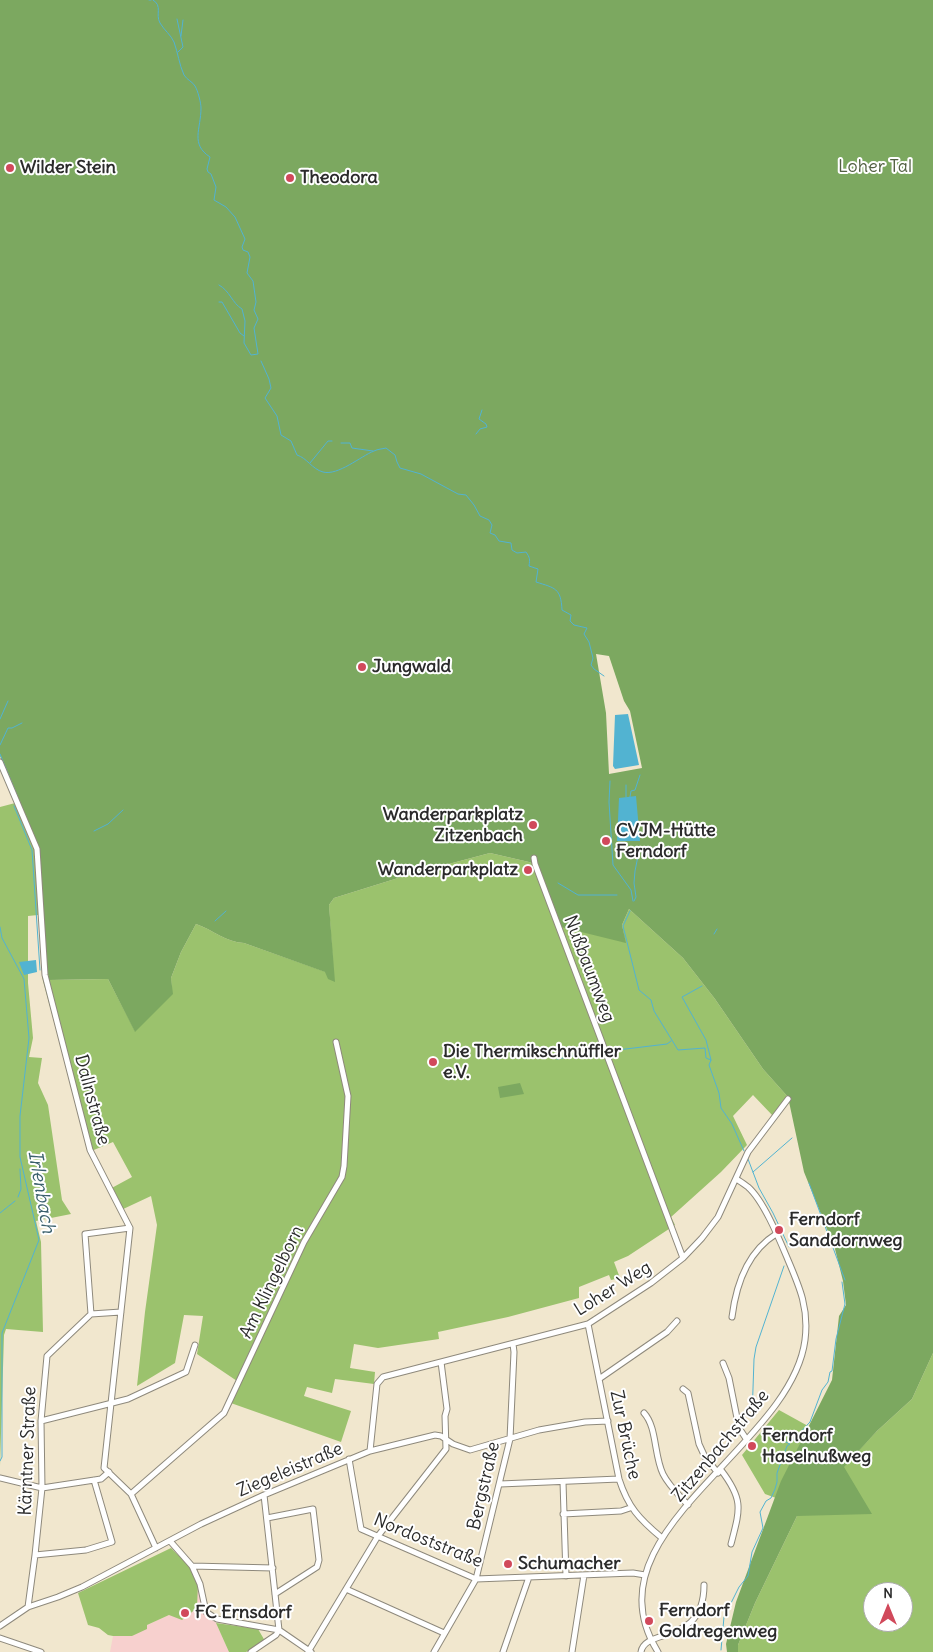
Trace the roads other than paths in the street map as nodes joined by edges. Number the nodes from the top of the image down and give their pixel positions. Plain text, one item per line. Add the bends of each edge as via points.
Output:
1 (0, 762) edge
2 (534, 858) dead end
3 (336, 1042) dead end
4 (788, 1099) dead end
5 (736, 1179) junction
6 (130, 1228) junction
7 (776, 1234) junction
8 (683, 1258) junction
9 (121, 1312) junction
10 (91, 1314) junction
11 (732, 1317) dead end
12 (677, 1321) dead end
13 (588, 1324) junction
14 (513, 1344) junction
15 (195, 1345) dead end
16 (441, 1362) junction
17 (723, 1363) dead end
18 (599, 1379) junction
19 (683, 1389) dead end
20 (112, 1404) junction
21 (644, 1413) dead end
22 (608, 1420) junction
23 (41, 1421) junction
24 (445, 1438) junction
25 (510, 1439) junction
26 (747, 1440) junction
27 (370, 1451) junction
28 (350, 1459) junction
29 (719, 1471) junction
30 (109, 1472) junction
31 (0, 1478) edge
32 (94, 1480) junction
33 (618, 1480) junction
34 (564, 1482) junction
35 (500, 1484) junction
36 (42, 1488) junction
37 (131, 1494) junction
38 (264, 1495) junction
39 (688, 1505) junction
40 (630, 1508) junction
41 (563, 1514) junction
42 (267, 1518) junction
43 (378, 1536) junction
44 (662, 1538) junction
45 (170, 1541) junction
46 (731, 1544) dead end
47 (156, 1548) junction
48 (36, 1555) junction
49 (192, 1566) junction
50 (273, 1568) junction
51 (584, 1575) junction
52 (645, 1575) junction
53 (566, 1576) junction
54 (529, 1577) junction
55 (476, 1579) junction
56 (704, 1585) dead end
57 (346, 1589) junction
58 (275, 1594) junction
59 (28, 1607) junction
60 (0, 1626) edge
61 (279, 1630) junction
62 (444, 1633) junction
63 (0, 1638) edge
64 (651, 1640) junction
65 (41, 1652) edge
66 (251, 1652) edge
67 (309, 1652) edge
68 (434, 1652) edge
69 (503, 1652) edge
70 (572, 1652) edge
71 (641, 1652) edge
72 (658, 1652) edge

1 - 6 street, Dallnstraße via 37,850 44,975 90,1150
2 - 8 street, Nußbaumweg
3 - 37 street, Am Klingelborn via 348,1096 342,1177 304,1242 224,1413
4 - 5 street, Loher Weg via 748,1152
5 - 7 street, Zitzenbachstraße via 754,1194
5 - 8 street, Loher Weg via 718,1217
6 - 9 street
6 - 10 street via 85,1234
7 - 11 street via 766,1241 748,1264 734,1299
7 - 26 street, Zitzenbachstraße via 802,1295 805,1342 788,1385
8 - 13 street, Loher Weg
9 - 10 street
9 - 20 street
10 - 23 street, Kärntner Straße via 47,1356
12 - 18 street via 667,1332
13 - 14 street, Loher Weg
13 - 18 street, Zur Brüche
14 - 16 street, Loher Weg
14 - 25 street, Bergstraße
15 - 20 street via 186,1372
16 - 24 street via 447,1409
16 - 27 street, Loher Weg via 379,1380
17 - 26 street via 739,1428
18 - 22 street, Zur Brüche
19 - 29 street via 688,1394 699,1444 705,1457
20 - 23 street
20 - 30 street via 104,1468
21 - 39 street via 649,1419 662,1473
22 - 25 street, Ziegeleistraße via 547,1429
22 - 33 street, Zur Brüche
23 - 36 street, Kärntner Straße
24 - 25 street, Ziegeleistraße via 470,1450
24 - 27 street, Ziegeleistraße via 435,1435
24 - 43 street via 446,1449
25 - 35 street, Bergstraße
26 - 29 street, Zitzenbachstraße
27 - 28 street, Ziegeleistraße
28 - 38 street, Ziegeleistraße
28 - 43 street, Nordoststraße via 361,1529
29 - 39 street, Zitzenbachstraße
29 - 46 street via 738,1497 738,1517
30 - 32 street
30 - 37 street
31 - 36 street
32 - 36 street
32 - 48 street via 112,1542 86,1550
33 - 34 street
33 - 40 street, Zur Brüche
34 - 35 street
34 - 41 street
35 - 55 street, Bergstraße
36 - 48 street, Kärntner Straße
37 - 47 street
38 - 42 street
38 - 45 street, Ziegeleistraße
39 - 44 street, Zitzenbachstraße
40 - 41 street
40 - 44 street, Zur Brüche
41 - 53 street
42 - 50 street
42 - 58 street via 313,1509 319,1560 317,1567
43 - 55 street, Nordoststraße
43 - 57 street
44 - 52 street, Zitzenbachstraße
45 - 47 street, Ziegeleistraße
45 - 49 street
47 - 59 street, Ziegeleistraße via 82,1587
48 - 59 street, Kärntner Straße
49 - 50 street
49 - 61 street via 206,1612 211,1616
50 - 58 street
51 - 52 street, Nordoststraße
51 - 53 street, Nordoststraße
51 - 70 street
52 - 64 street, Zitzenbachstraße via 643,1611
53 - 54 street, Nordoststraße
54 - 55 street, Nordoststraße
54 - 69 street
55 - 62 street, Bergstraße
56 - 64 street via 704,1600 696,1617 676,1632
57 - 62 street
57 - 67 street
58 - 61 street
59 - 60 street, Ziegeleistraße
61 - 66 street via 276,1636
61 - 67 street
62 - 68 street, Bergstraße
63 - 65 street
64 - 71 street via 644,1644
64 - 72 street, Zitzenbachstraße

